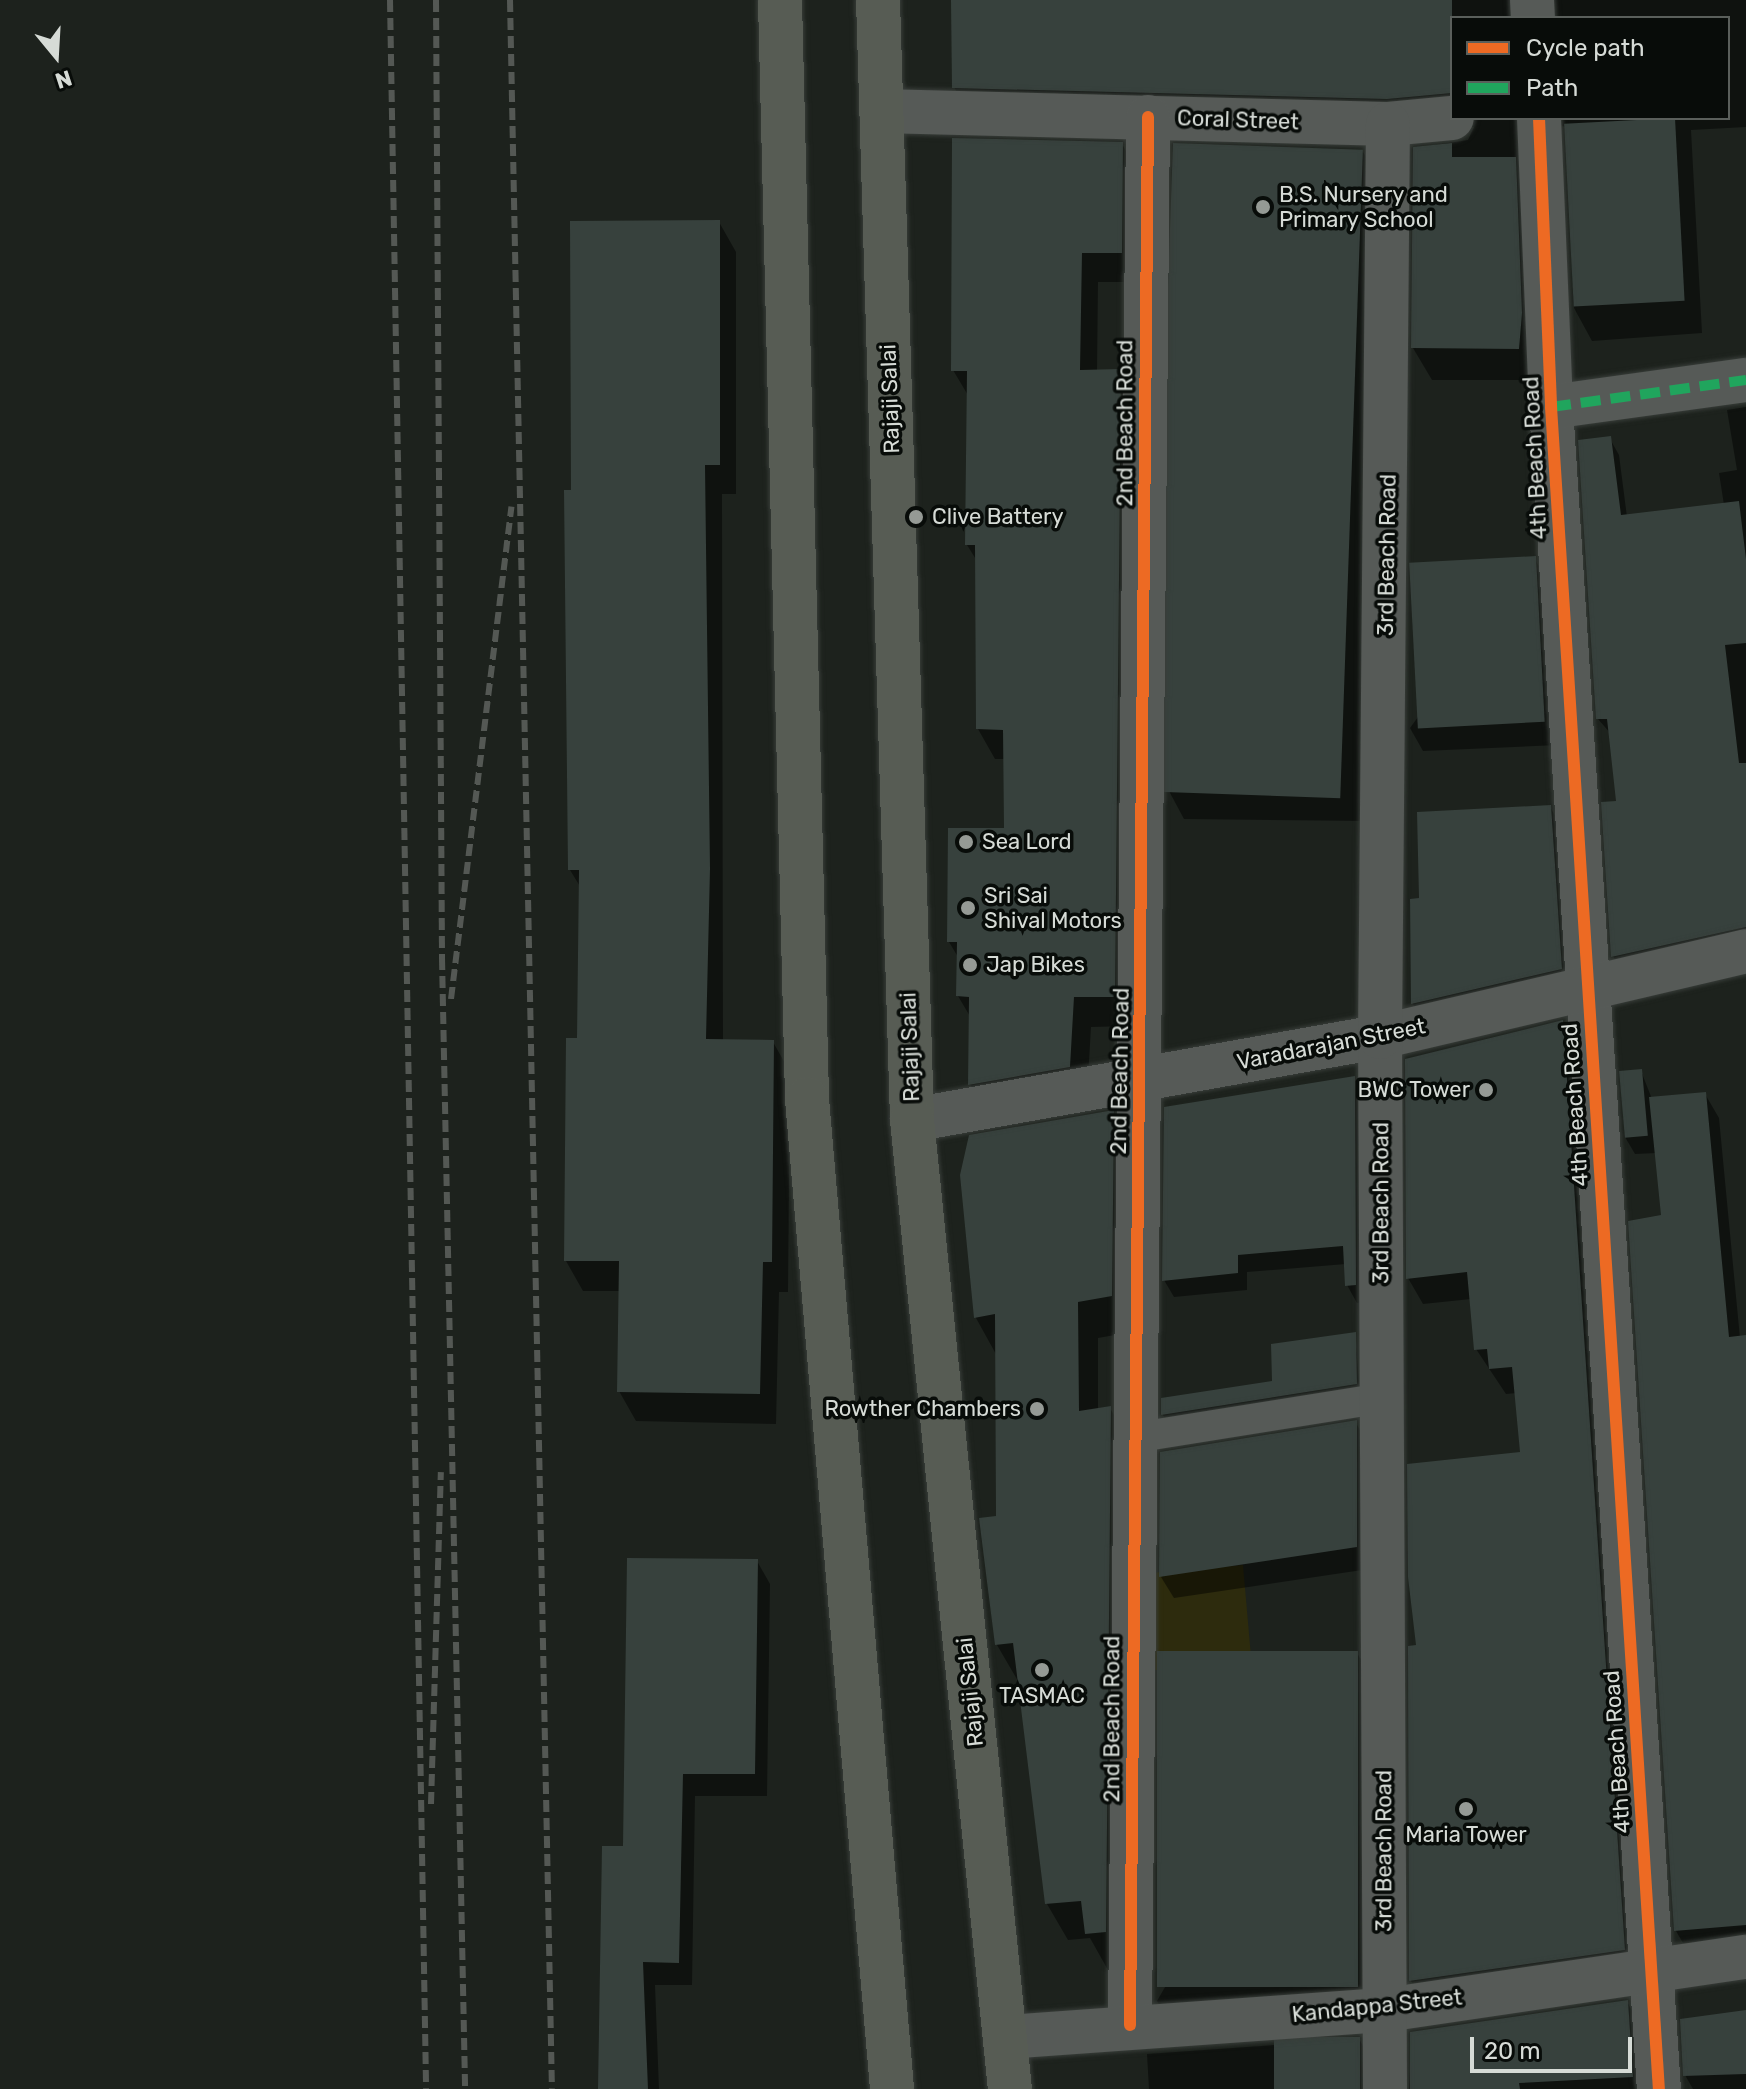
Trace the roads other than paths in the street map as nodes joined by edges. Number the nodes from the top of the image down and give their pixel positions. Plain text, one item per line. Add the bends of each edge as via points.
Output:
1 (780, 0) edge
2 (878, 0) edge
3 (881, 111) junction
4 (1148, 117) junction
5 (1450, 118) edge
6 (1539, 120) edge
7 (1388, 124) junction
8 (1746, 380) edge
9 (1551, 407) junction
10 (1746, 951) edge
11 (1588, 991) junction
12 (1380, 1037) junction
13 (1140, 1079) junction
14 (912, 1120) junction
15 (1383, 1398) junction
16 (1133, 1438) junction
17 (1746, 1957) edge
18 (1651, 1967) junction
19 (1385, 2010) junction
20 (1130, 2025) junction
21 (1006, 2037) junction
22 (892, 2089) edge
23 (1010, 2089) edge
24 (1385, 2089) edge
25 (1659, 2089) edge

1 - 22 main road via 807,1099
2 - 3 main road, Rajaji Salai
3 - 4 street, Coral Street
3 - 14 main road, Rajaji Salai
4 - 7 street, Coral Street
4 - 13 street, 2nd Beach Road
5 - 7 street, Coral Street
6 - 9 street, 4th Beach Road
7 - 12 street, 3rd Beach Road
8 - 9 street
9 - 11 street, 4th Beach Road
10 - 11 street, Varadarajan Street
11 - 12 street, Varadarajan Street
11 - 18 street, 4th Beach Road
12 - 13 street, Varadarajan Street
12 - 15 street, 3rd Beach Road
13 - 14 street, Varadarajan Street
13 - 16 street, 2nd Beach Road
14 - 21 main road, Rajaji Salai
15 - 16 lane
15 - 19 street, 3rd Beach Road
16 - 20 street, 2nd Beach Road
17 - 18 street, Kandappa Street
18 - 19 street, Kandappa Street
18 - 25 street, 4th Beach Road
19 - 20 street, Kandappa Street
19 - 24 street, 3rd Beach Road
20 - 21 street, Kandappa Street
21 - 23 main road, Rajaji Salai

